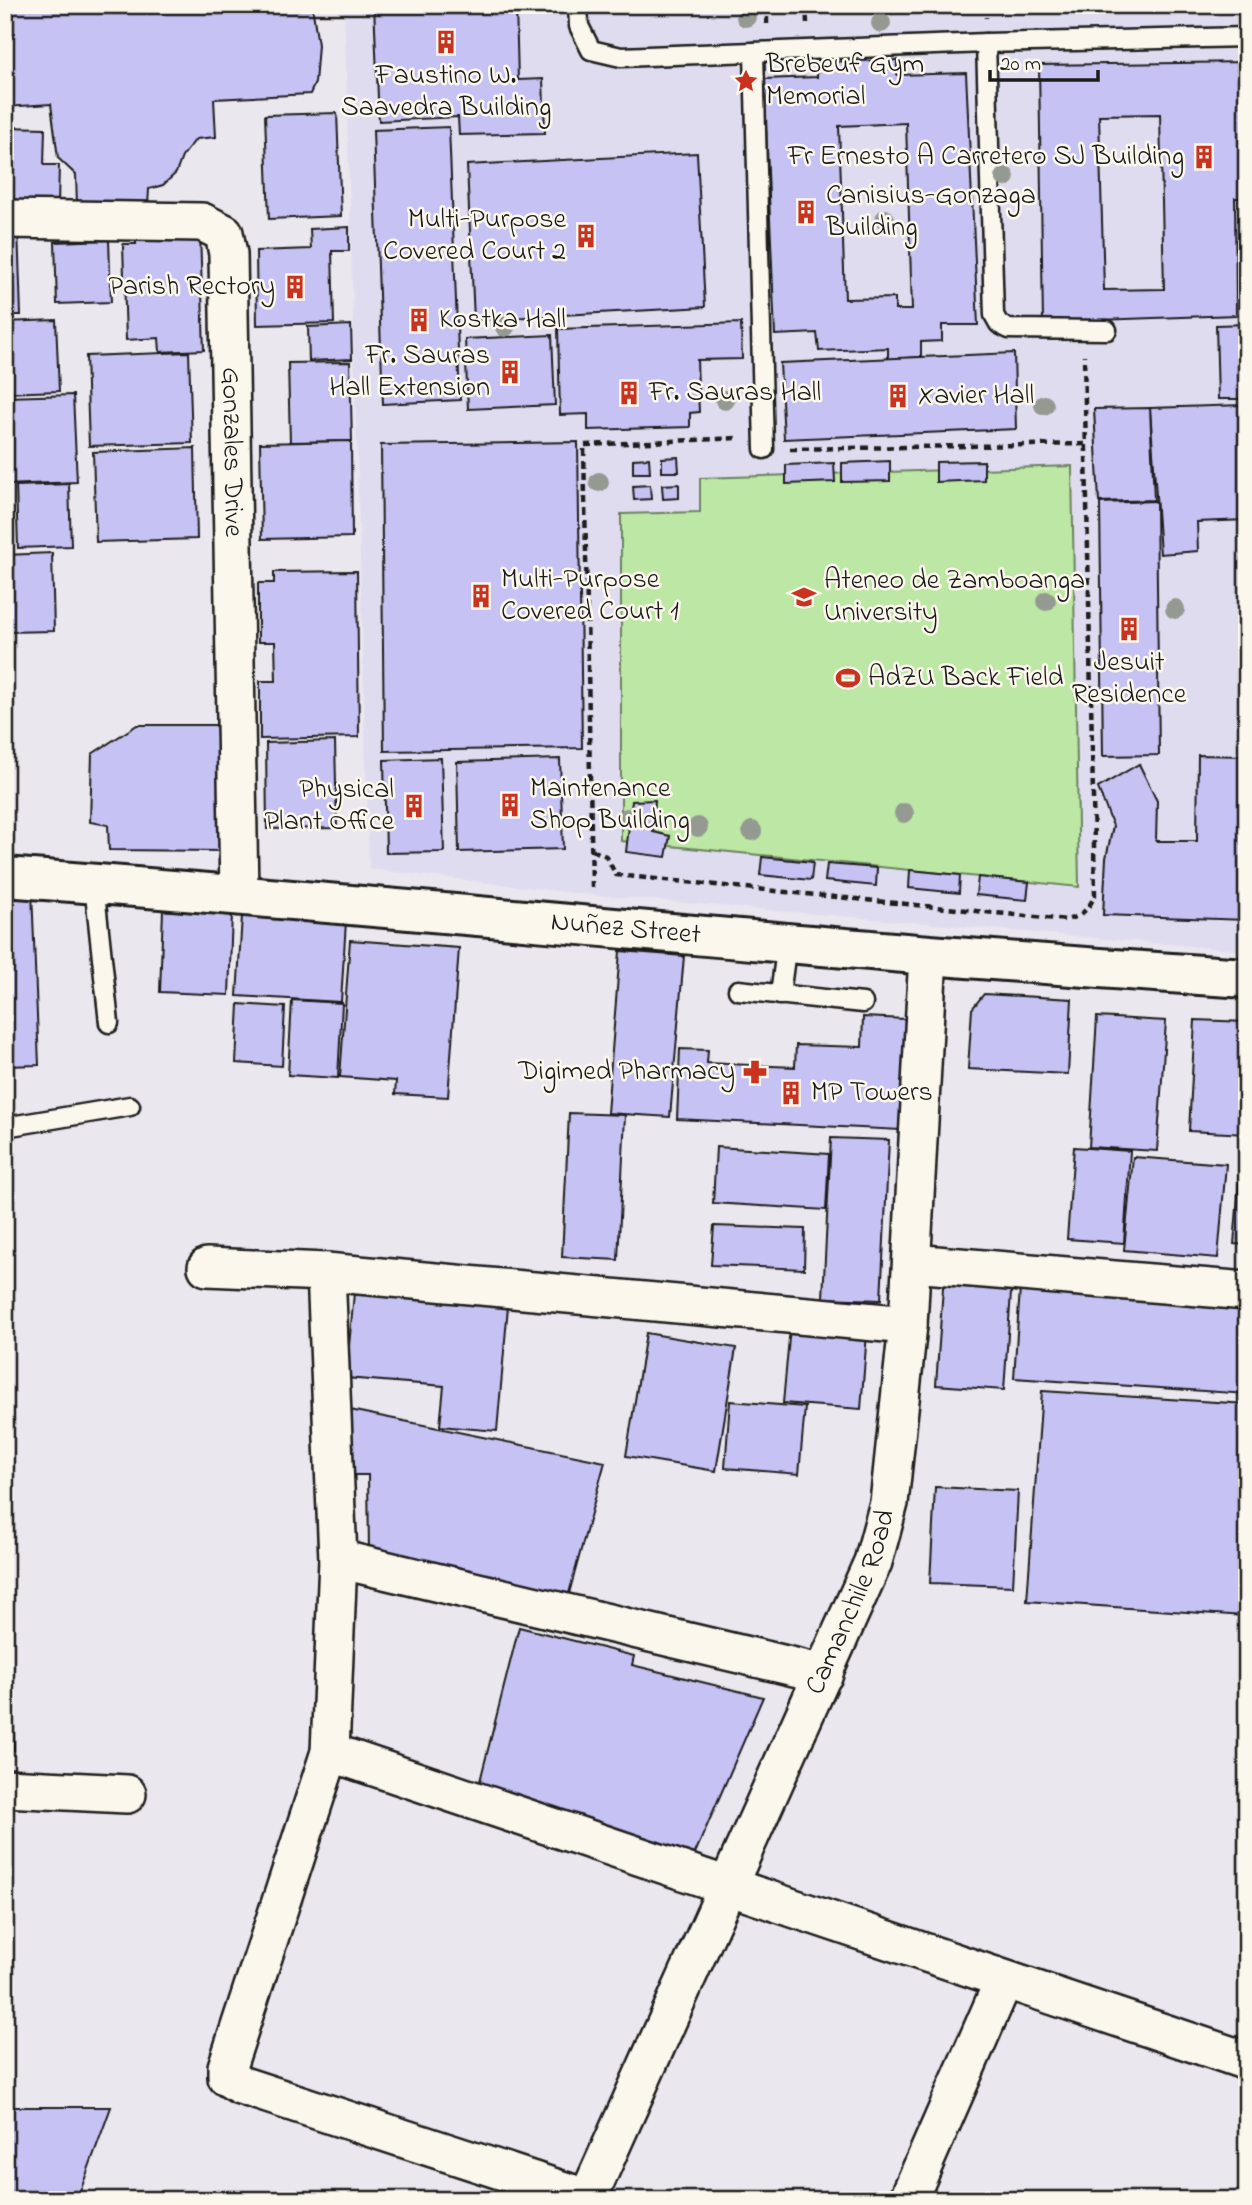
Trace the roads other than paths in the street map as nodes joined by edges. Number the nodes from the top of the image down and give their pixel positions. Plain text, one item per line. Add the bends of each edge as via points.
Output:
1 (578, 5) edge
2 (1247, 37) edge
3 (986, 43) junction
4 (754, 52) junction
5 (5, 219) edge
6 (1107, 330) dead end
7 (764, 449) road end
8 (5, 877) edge
9 (94, 884) junction
10 (239, 893) junction
11 (787, 942) junction
12 (928, 955) junction
13 (1247, 978) edge
14 (738, 990) dead end
15 (780, 995) junction
16 (863, 1003) dead end
17 (109, 1023) dead end
18 (130, 1106) dead end
19 (5, 1127) edge
20 (912, 1263) junction
21 (207, 1267) dead end
22 (326, 1272) junction
23 (1247, 1291) edge
24 (908, 1325) junction
25 (338, 1559) junction
26 (824, 1674) junction
27 (330, 1752) junction
28 (5, 1788) edge
29 (127, 1794) dead end
30 (725, 1888) junction
31 (1004, 1980) junction
32 (1247, 2061) edge
33 (589, 2199) edge
34 (908, 2200) edge

1 - 4 lane via 579,26 592,50 621,57
2 - 3 lane
3 - 4 lane
3 - 6 lane via 994,315 1009,329
4 - 7 lane
5 - 10 street, Gonzales Drive via 202,222 224,233
8 - 9 main road, Nuñez Street
9 - 10 main road, Nuñez Street
9 - 17 lane
10 - 11 main road, Nuñez Street
11 - 12 main road, Nuñez Street
11 - 15 lane
12 - 13 main road, Nuñez Street
12 - 20 street, Camanchile Road
14 - 15 lane
15 - 16 lane
18 - 19 lane
20 - 23 street
20 - 24 street, Camanchile Road
21 - 22 street
22 - 24 street
22 - 25 street
24 - 26 street, Camanchile Road via 889,1503 873,1562
25 - 26 street
25 - 27 street
26 - 30 street, Camanchile Road
27 - 30 street
27 - 33 street via 227,2067 228,2077 240,2085
28 - 29 street
30 - 31 street
30 - 33 street, Camanchile Road
31 - 32 street
31 - 34 street

